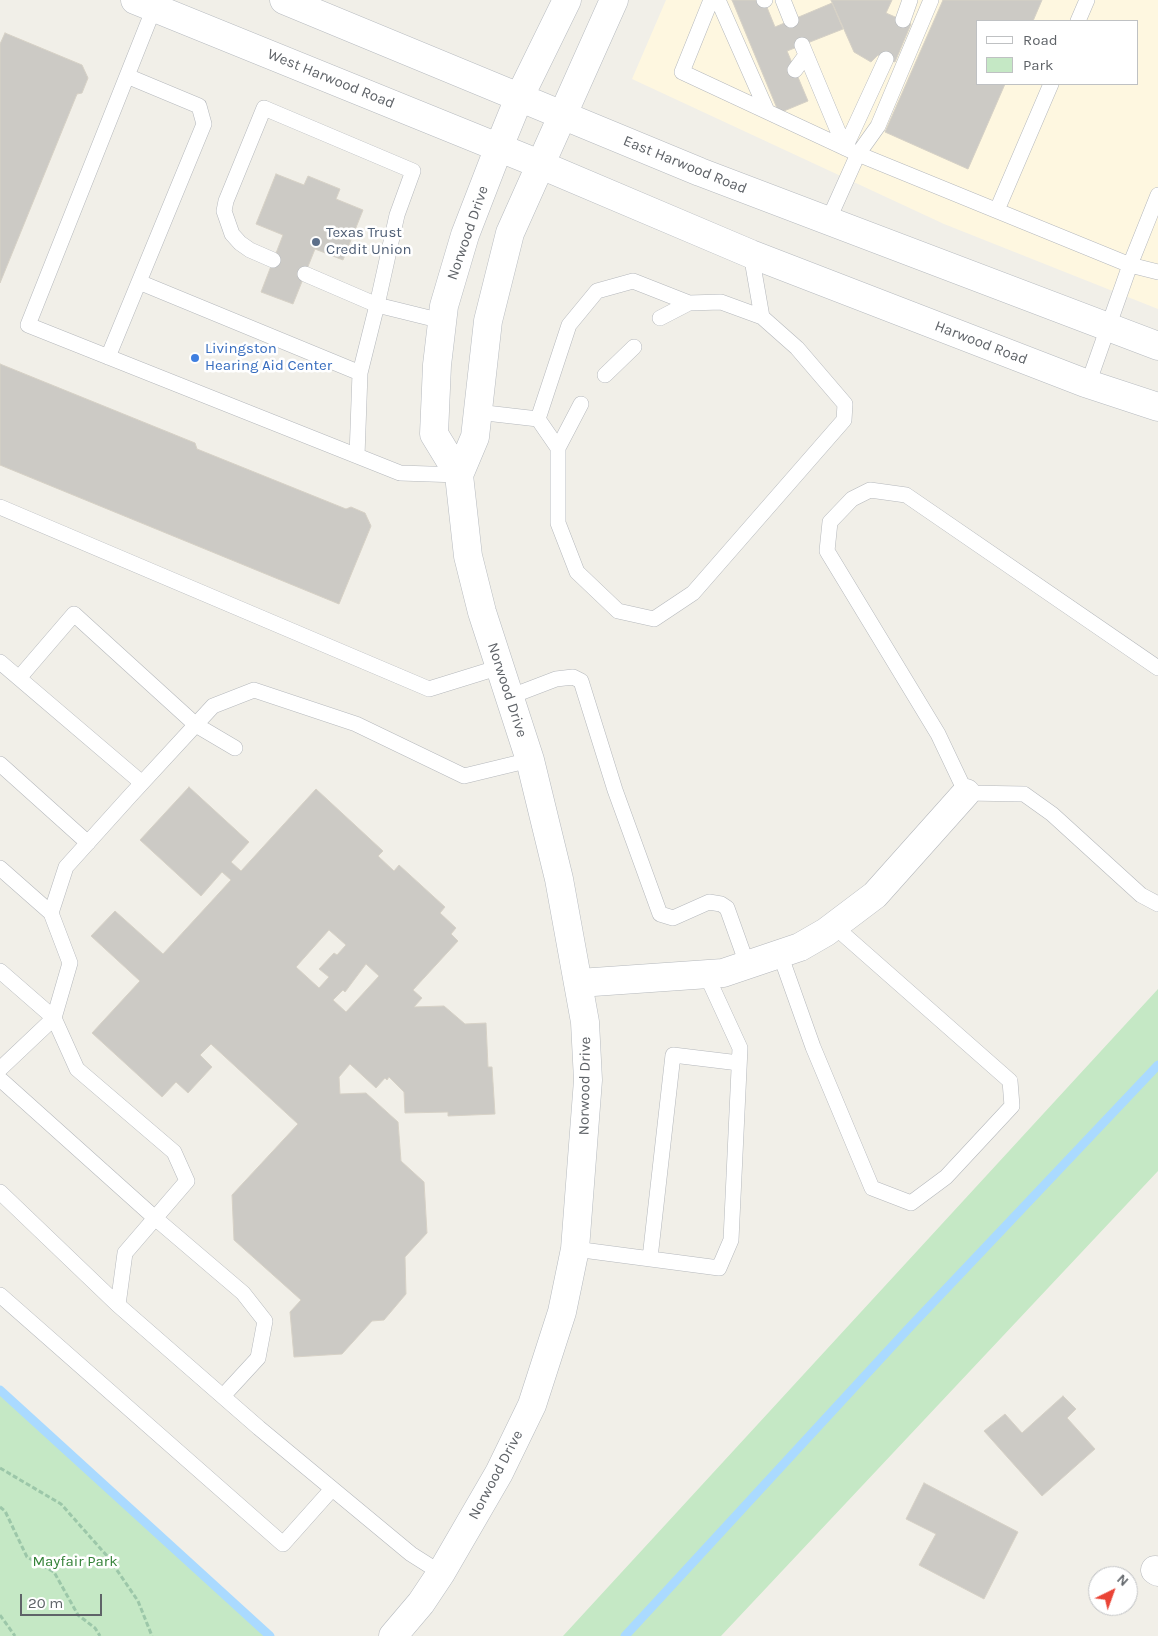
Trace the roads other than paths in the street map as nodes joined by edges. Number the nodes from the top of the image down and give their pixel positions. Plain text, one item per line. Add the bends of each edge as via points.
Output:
1 (284, 0) edge
2 (567, 0) edge
3 (614, 0) edge
4 (712, 0) edge
5 (718, 0) edge
6 (783, 0) edge
7 (910, 0) edge
8 (931, 0) edge
9 (1087, 0) edge
10 (144, 4) edge
11 (315, 6) edge
12 (791, 20) dead end
13 (903, 20) dead end
14 (1078, 20) edge
15 (886, 59) dead end
16 (795, 70) dead end
17 (127, 76) junction
18 (1051, 85) edge
19 (770, 106) junction
20 (541, 107) junction
21 (499, 147) junction
22 (852, 151) junction
23 (533, 161) junction
24 (1158, 195) edge
25 (997, 210) junction
26 (828, 221) junction
27 (751, 254) junction
28 (273, 260) dead end
29 (1130, 265) junction
30 (1158, 272) edge
31 (305, 274) dead end
32 (139, 282) junction
33 (689, 303) junction
34 (377, 305) junction
35 (762, 317) junction
36 (660, 318) dead end
37 (442, 321) junction
38 (1109, 329) junction
39 (1158, 346) edge
40 (634, 347) dead end
41 (108, 357) junction
42 (360, 373) junction
43 (605, 375) dead end
44 (1088, 384) junction
45 (581, 404) dead end
46 (1158, 406) edge
47 (477, 412) junction
48 (538, 419) junction
49 (558, 448) junction
50 (357, 456) junction
51 (459, 475) junction
52 (0, 507) edge
53 (0, 662) edge
54 (500, 667) junction
55 (1158, 668) edge
56 (19, 678) junction
57 (509, 697) junction
58 (196, 725) junction
59 (235, 748) dead end
60 (530, 760) junction
61 (0, 764) edge
62 (142, 784) junction
63 (966, 793) junction
64 (88, 843) junction
65 (0, 868) edge
66 (1158, 904) edge
67 (51, 913) junction
68 (834, 926) junction
69 (780, 954) junction
70 (747, 964) junction
71 (0, 971) edge
72 (706, 974) junction
73 (579, 983) junction
74 (54, 1018) junction
75 (739, 1063) junction
76 (0, 1069) edge
77 (0, 1079) edge
78 (0, 1192) edge
79 (155, 1218) junction
80 (574, 1248) junction
81 (650, 1258) junction
82 (0, 1295) edge
83 (118, 1305) junction
84 (223, 1396) junction
85 (332, 1488) junction
86 (441, 1573) junction
87 (393, 1636) edge

1 - 11 main road
2 - 20 main road, Norwood Drive
3 - 20 main road, Norwood Drive
4 - 19 lane via 682,72
5 - 19 lane via 740,36
6 - 12 lane
7 - 13 lane
8 - 22 lane via 878,126
9 - 14 lane
10 - 17 lane
10 - 21 main road, West Harwood Road
11 - 20 main road
15 - 22 lane
16 - 22 lane via 804,50
17 - 32 lane via 199,106 204,124
17 - 41 lane via 28,325
18 - 25 lane
19 - 22 lane
20 - 21 main road, Norwood Drive
20 - 23 main road, Norwood Drive
20 - 26 main road, East Harwood Road
21 - 23 main road, West Harwood Road
21 - 37 main road, Norwood Drive via 465,235
22 - 25 lane
22 - 26 lane
23 - 27 main road
23 - 47 main road, Norwood Drive via 510,233 488,320
24 - 29 lane
25 - 29 lane
26 - 38 main road
27 - 35 lane
27 - 44 main road, Harwood Road
28 - 34 lane via 240,243 232,234 224,211 264,108 413,171 396,221
29 - 30 lane
29 - 38 lane
31 - 34 lane
32 - 41 lane
32 - 42 lane
33 - 35 lane via 721,302
33 - 36 lane
33 - 48 lane via 633,281 597,291 569,325
34 - 37 lane
34 - 42 lane
35 - 49 lane via 797,348 845,404 844,420 693,593 654,619 618,611 577,572 558,523
37 - 51 main road, Norwood Drive via 434,434
38 - 39 main road
38 - 44 lane
40 - 43 lane
41 - 50 lane
42 - 50 lane
44 - 46 main road, Harwood Road
45 - 49 lane
47 - 48 lane
47 - 51 main road, Norwood Drive via 475,437
48 - 49 lane
50 - 51 lane via 400,473
51 - 54 main road, Norwood Drive via 468,556
52 - 54 lane via 429,689
53 - 56 lane
54 - 57 main road, Norwood Drive
55 - 63 lane via 906,495 870,490 852,499 830,522 827,551 938,734
56 - 58 lane via 74,614
56 - 62 lane
57 - 60 main road, Norwood Drive
57 - 70 lane via 556,679 573,677 580,681 660,914 673,918 709,902 721,904 727,908
58 - 59 lane
58 - 60 lane via 213,706 254,690 356,724 464,776
58 - 62 lane
60 - 73 main road, Norwood Drive via 559,879
61 - 64 lane
62 - 64 lane
63 - 66 lane via 1024,794 1052,814 1141,895
63 - 68 main road via 875,895
64 - 67 lane via 66,867
65 - 67 lane
67 - 74 lane via 70,962
68 - 69 main road via 800,947
68 - 69 lane via 1010,1081 1012,1106 946,1177 911,1203 872,1188 813,1047
69 - 70 main road
70 - 72 main road
71 - 74 lane
72 - 73 main road
72 - 75 lane via 740,1048
73 - 80 main road, Norwood Drive via 588,1080
74 - 76 lane
74 - 79 lane via 76,1069 174,1152 187,1181
75 - 81 lane via 673,1056
75 - 81 lane via 731,1240 719,1268
77 - 79 lane
78 - 83 lane
79 - 83 lane via 125,1253
79 - 84 lane via 243,1293 265,1321 258,1358
80 - 81 lane
80 - 86 main road, Norwood Drive via 562,1312 532,1405 499,1473
82 - 85 lane via 283,1544
83 - 84 lane
84 - 85 lane
85 - 86 lane via 411,1554
86 - 87 main road, Norwood Drive

